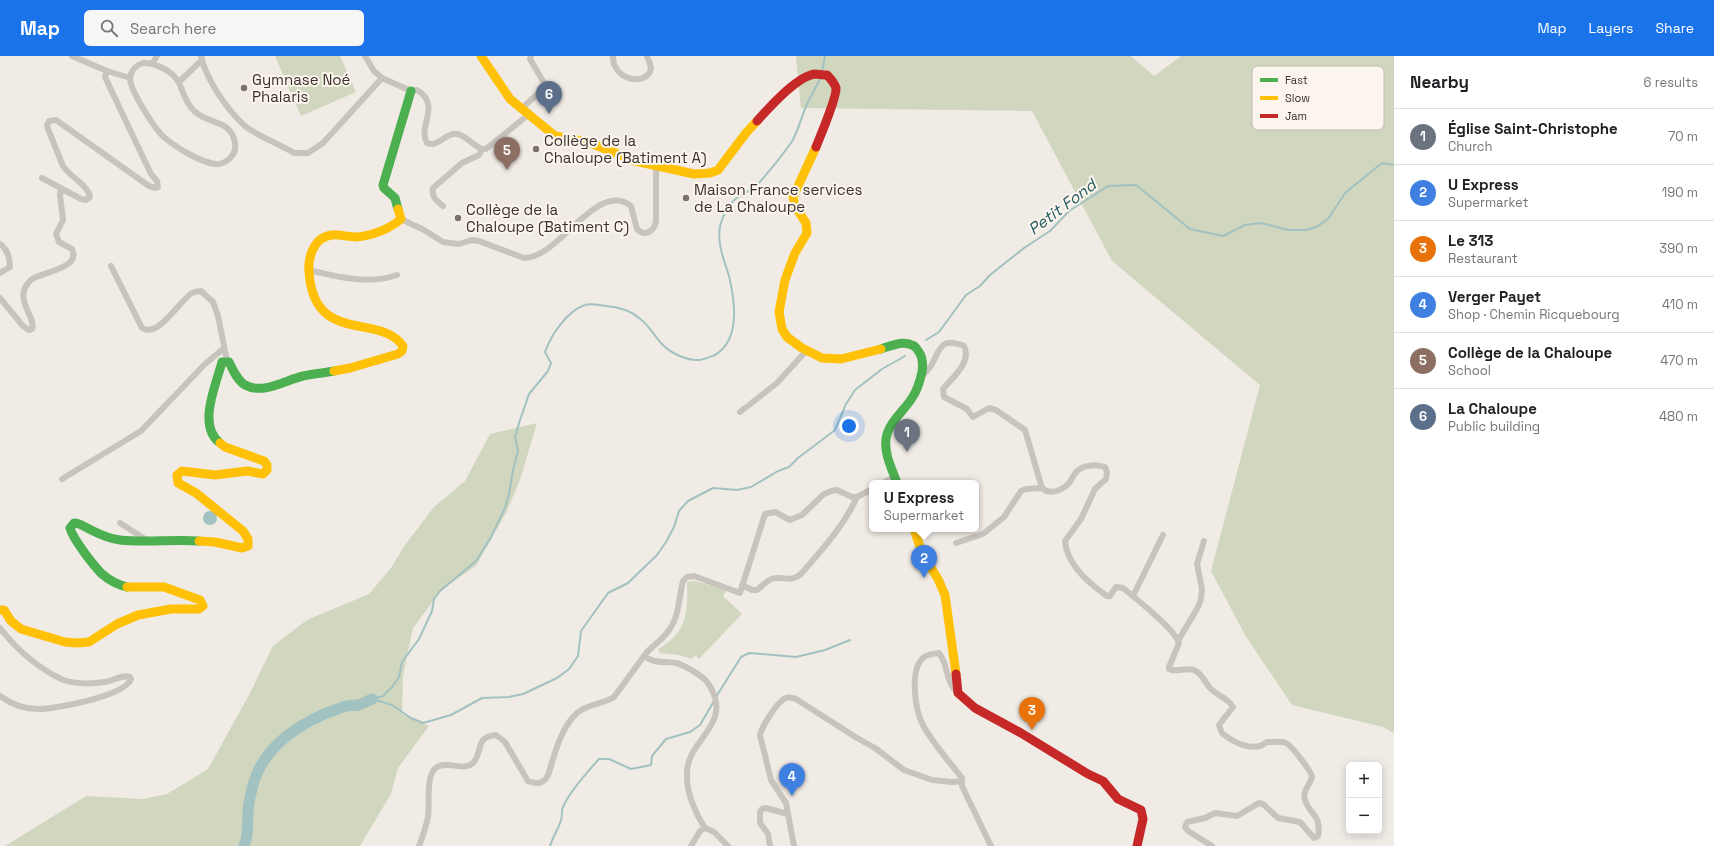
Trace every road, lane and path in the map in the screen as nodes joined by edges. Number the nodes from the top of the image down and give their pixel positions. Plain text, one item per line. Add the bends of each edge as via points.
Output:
1 (72, 56) edge
2 (157, 56) edge
3 (364, 56) edge
4 (481, 56) edge
5 (531, 56) edge
6 (613, 56) edge
7 (647, 56) edge
8 (201, 58) edge
9 (152, 64) junction
10 (108, 71) junction
11 (130, 78) junction
12 (382, 78) junction
13 (179, 82) junction
14 (411, 92) junction
15 (525, 112) junction
16 (482, 149) junction
17 (656, 167) junction
18 (42, 178) dead end
19 (61, 188) junction
20 (443, 206) dead end
21 (401, 219) junction
22 (0, 244) edge
23 (111, 266) dead end
24 (309, 270) junction
25 (0, 272) edge
26 (397, 275) dead end
27 (0, 298) edge
28 (224, 348) junction
29 (806, 351) junction
30 (227, 361) junction
31 (920, 379) junction
32 (740, 412) dead end
33 (62, 479) dead end
34 (896, 480) edge
35 (1042, 488) junction
36 (869, 491) edge
37 (857, 497) junction
38 (120, 523) dead end
39 (915, 532) edge
40 (1163, 535) dead end
41 (149, 541) junction
42 (1204, 541) dead end
43 (956, 543) dead end
44 (742, 585) junction
45 (1133, 596) junction
46 (0, 610) edge
47 (0, 628) edge
48 (1178, 641) junction
49 (644, 656) junction
50 (958, 693) junction
51 (0, 696) edge
52 (962, 782) junction
53 (788, 814) junction
54 (705, 828) junction
55 (419, 846) edge
56 (691, 846) edge
57 (728, 846) edge
58 (770, 846) edge
59 (794, 846) edge
60 (991, 846) edge
61 (1137, 846) edge
62 (1212, 846) edge

1 - 10 street
2 - 9 street
3 - 12 street
4 - 15 street via 506,94
5 - 15 street via 530,59 544,83 543,89
6 - 7 street via 614,65 620,73 635,80 650,72
8 - 12 street via 214,86 246,126 294,153 302,154 323,143
8 - 13 street
9 - 11 street via 143,63 136,66
9 - 13 street via 162,67
10 - 11 street
10 - 19 street via 106,78 151,174 158,181 158,187 149,186 64,125 52,120 47,124 48,129 63,166 90,196 86,200 82,199
11 - 13 street via 133,89 163,137 182,150 210,163 219,164 228,160 236,148 231,133 227,127 196,113 187,103
12 - 14 street
14 - 16 street via 417,90 426,99 428,114 424,135 427,143 436,144 455,133
14 - 21 street via 383,185 395,198
15 - 16 street via 486,149
15 - 17 street via 555,136 584,141
16 - 20 street via 479,155 462,163 434,188 434,198
17 - 21 street via 656,227 653,230 646,233 637,229 631,206 620,201 607,202 597,206 558,242 529,258 478,241 460,244 444,242
17 - 29 street via 694,174 718,170 768,109 800,81 815,74 827,75 833,81 836,89 834,102 793,197 793,203 805,220 807,234 788,268 779,316 784,333
18 - 19 street
19 - 27 street via 63,220 56,234 59,242 72,248 73,257 63,268 37,276 25,288 23,300 33,323 31,329 23,326
21 - 24 street via 395,225 361,236 333,234 320,240 313,248
22 - 25 street via 6,248 10,263 7,269
23 - 28 street via 144,330 166,320 190,294 202,291 213,302
24 - 26 street via 358,279 376,280
24 - 30 street via 313,293 329,317 344,324 385,332 398,339 403,346 402,351 350,368 303,376 264,388 245,385
28 - 30 street
28 - 33 street via 141,431
29 - 31 street via 817,357 833,359 906,343 917,348 921,354 923,364
29 - 32 street via 777,383
30 - 41 street via 222,362 208,413 209,426 217,440 225,447 264,462 268,465 268,470 263,474 247,471 215,475 182,471 177,475 177,480 243,531 248,539 248,546 242,548 214,542 182,540
31 - 34 street via 912,400 892,427 886,440
31 - 35 street via 930,367 939,348 946,343 956,342 964,346 967,352 964,361 943,389 944,397 967,409 973,417 989,408 1025,430
35 - 43 street via 1021,491 1004,517 983,534
35 - 45 street via 1047,492 1061,490 1076,472 1098,465 1105,467 1106,479 1095,489 1081,519 1069,534 1065,541 1066,549 1082,576 1107,596 1110,596 1116,587 1123,588
36 - 37 street
37 - 44 street via 843,522 800,575 793,580 771,579 757,590
37 - 44 street via 837,490 831,491 824,494 802,515 790,520 775,512 765,514
38 - 41 street
39 - 50 street via 922,553 945,595
40 - 45 street
41 - 46 street via 111,539 78,523 74,523 70,528 72,536 102,574 118,585 164,587 200,600 203,604 201,607 146,612 123,620 89,642 77,644 22,630 11,621 4,610
42 - 48 street via 1197,564 1201,579 1201,599
44 - 49 street via 740,593 694,576 687,578 683,581 674,624
45 - 48 street via 1154,614
47 - 51 street via 26,656 63,680 104,682 125,676 131,679 121,689 105,696 57,707 30,708 11,703
48 - 62 street via 1169,669 1195,670 1211,689 1230,701 1233,706 1219,725 1222,733 1255,748 1267,742 1285,742 1311,772 1312,777 1304,799 1316,816 1318,836 1314,838 1300,822 1278,818 1259,803 1237,816 1215,813 1187,822 1185,827 1188,831
49 - 54 street via 657,662 678,664 707,682 715,697 717,712 692,755 686,773 695,812
49 - 55 street via 614,697 577,713 557,745 548,776 543,781 528,781 505,742 496,735 483,739 472,764 446,764 437,767 432,772 428,815
50 - 52 street via 951,688 943,658 939,653 924,657 915,673 917,705 922,723 962,778
50 - 61 street via 975,708 1103,781 1118,799 1140,810 1143,819
52 - 53 street via 932,780 904,770 875,748 790,697 785,698 765,722 760,735 769,773 786,802
52 - 60 street
53 - 58 street via 766,808 760,812 760,823 768,834
53 - 59 street
54 - 56 street via 700,831
54 - 57 street via 714,832

